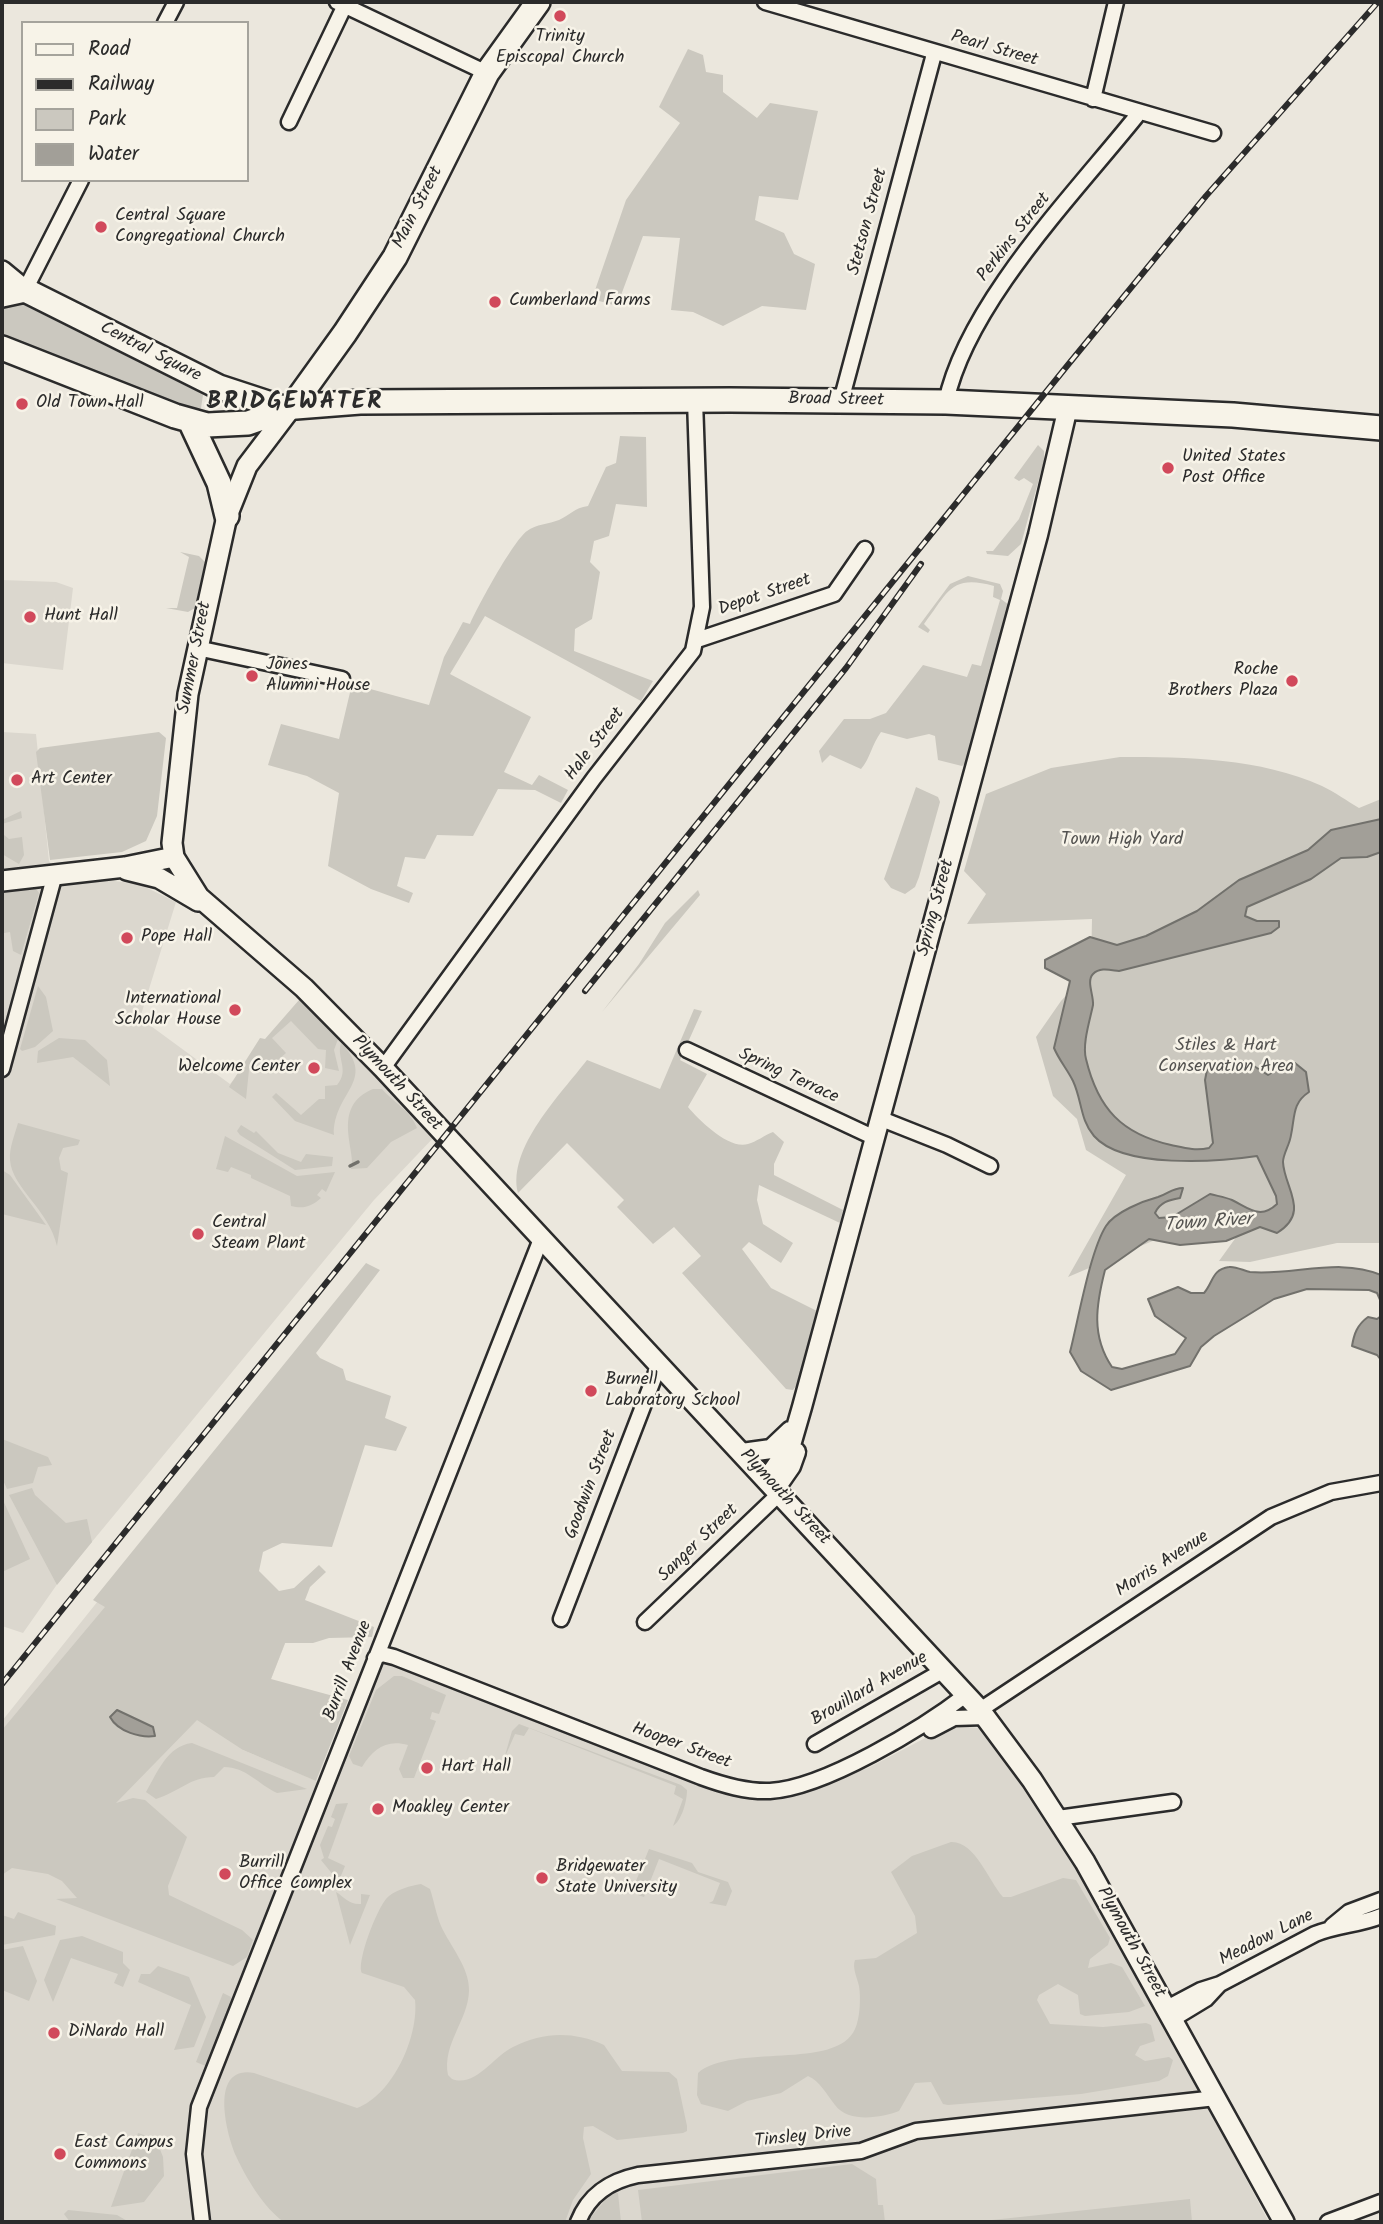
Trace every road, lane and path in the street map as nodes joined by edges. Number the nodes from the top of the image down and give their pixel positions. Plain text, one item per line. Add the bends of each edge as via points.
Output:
1 (176, 2) edge
2 (538, 2) edge
3 (765, 2) edge
4 (1116, 2) edge
5 (341, 4) edge
6 (166, 21) edge
7 (934, 54) junction
8 (487, 73) junction
9 (1093, 99) junction
10 (1139, 113) junction
11 (289, 122) dead end
12 (1213, 133) dead end
13 (80, 182) edge
14 (2, 271) edge
15 (24, 289) junction
16 (2, 295) edge
17 (4, 352) edge
18 (204, 380) junction
19 (695, 400) junction
20 (841, 401) junction
21 (946, 402) junction
22 (1068, 407) junction
23 (291, 408) junction
24 (190, 421) junction
25 (1381, 428) edge
26 (227, 516) junction
27 (865, 549) dead end
28 (697, 640) junction
29 (197, 648) junction
30 (342, 679) dead end
31 (174, 857) junction
32 (105, 869) junction
33 (55, 874) junction
34 (2, 881) edge
35 (213, 911) junction
36 (687, 1050) dead end
37 (383, 1068) junction
38 (2, 1069) edge
39 (879, 1118) junction
40 (873, 1137) junction
41 (990, 1166) dead end
42 (541, 1239) junction
43 (660, 1364) junction
44 (801, 1413) junction
45 (742, 1453) junction
46 (1381, 1483) edge
47 (773, 1488) junction
48 (561, 1619) dead end
49 (645, 1622) dead end
50 (375, 1658) junction
51 (944, 1670) junction
52 (967, 1694) junction
53 (983, 1713) junction
54 (815, 1744) dead end
55 (818, 1778) junction
56 (1173, 1802) dead end
57 (1058, 1818) junction
58 (1381, 1900) edge
59 (1381, 1916) edge
60 (1331, 1927) junction
61 (1170, 2014) junction
62 (1216, 2098) junction
63 (1381, 2202) edge
64 (202, 2222) edge
65 (578, 2222) edge
66 (1284, 2222) edge
67 (1328, 2222) edge

1 - 6 street
2 - 8 main road, Main Street
3 - 7 street, Pearl Street
4 - 9 street
5 - 8 street
5 - 11 street
7 - 9 street, Pearl Street
7 - 20 street, Stetson Street
8 - 23 main road, Main Street via 395,257
9 - 10 street, Pearl Street
10 - 12 street, Pearl Street
10 - 21 street, Perkins Street via 993,298 964,351
13 - 15 street
14 - 15 main road
15 - 16 main road
15 - 18 main road, Central Square
17 - 24 main road
18 - 23 main road, Central Square via 256,401
18 - 24 main road via 214,392 214,407 205,417
19 - 20 main road, Broad Street
19 - 23 main road, Broad Street via 360,402
19 - 28 street, Hale Street via 702,607
20 - 21 main road, Broad Street
21 - 22 main road, Broad Street
22 - 25 main road, Broad Street
22 - 39 street, Spring Street via 1038,535
23 - 24 main road via 235,425
23 - 26 main road, Summer Street via 247,466
24 - 26 main road via 219,483
26 - 29 main road, Summer Street
27 - 28 street, Depot Street via 834,594
28 - 37 street, Hale Street
29 - 30 street
29 - 31 main road, Summer Street via 173,813
31 - 32 main road
31 - 35 main road, Plymouth Street
32 - 33 main road
32 - 35 main road via 159,878
33 - 34 main road
33 - 38 street
35 - 37 main road, Plymouth Street via 304,988
36 - 40 street, Spring Terrace
37 - 42 main road, Plymouth Street
39 - 40 street, Spring Street
39 - 41 street
40 - 44 street, Spring Street
42 - 43 main road, Plymouth Street
42 - 50 street, Burrill Avenue
43 - 45 main road, Plymouth Street
43 - 48 street, Goodwin Street
44 - 45 street via 778,1446
44 - 47 street, Spring Street
45 - 47 main road, Plymouth Street
46 - 53 street, Morris Avenue via 1331,1492 1271,1517
47 - 49 street, Sanger Street
47 - 51 main road, Plymouth Street
50 - 55 street, Hooper Street via 382,1654 394,1657 720,1784 771,1791
50 - 64 street, Burrill Avenue via 196,2118 194,2154
51 - 52 main road, Plymouth Street
51 - 54 street, Brouillard Avenue
52 - 53 main road, Plymouth Street
52 - 55 street, Hooper Street via 858,1761
53 - 55 street via 949,1720 874,1761
53 - 57 main road, Plymouth Street
56 - 57 street
57 - 61 main road, Plymouth Street
58 - 60 street, Meadow Lane via 1349,1912
59 - 60 street, Meadow Lane
60 - 61 street, Meadow Lane via 1201,1990
61 - 62 main road, Plymouth Street
62 - 65 street, Tinsley Drive via 916,2131 861,2151 638,2175 596,2193
62 - 66 main road, Plymouth Street
63 - 67 street

